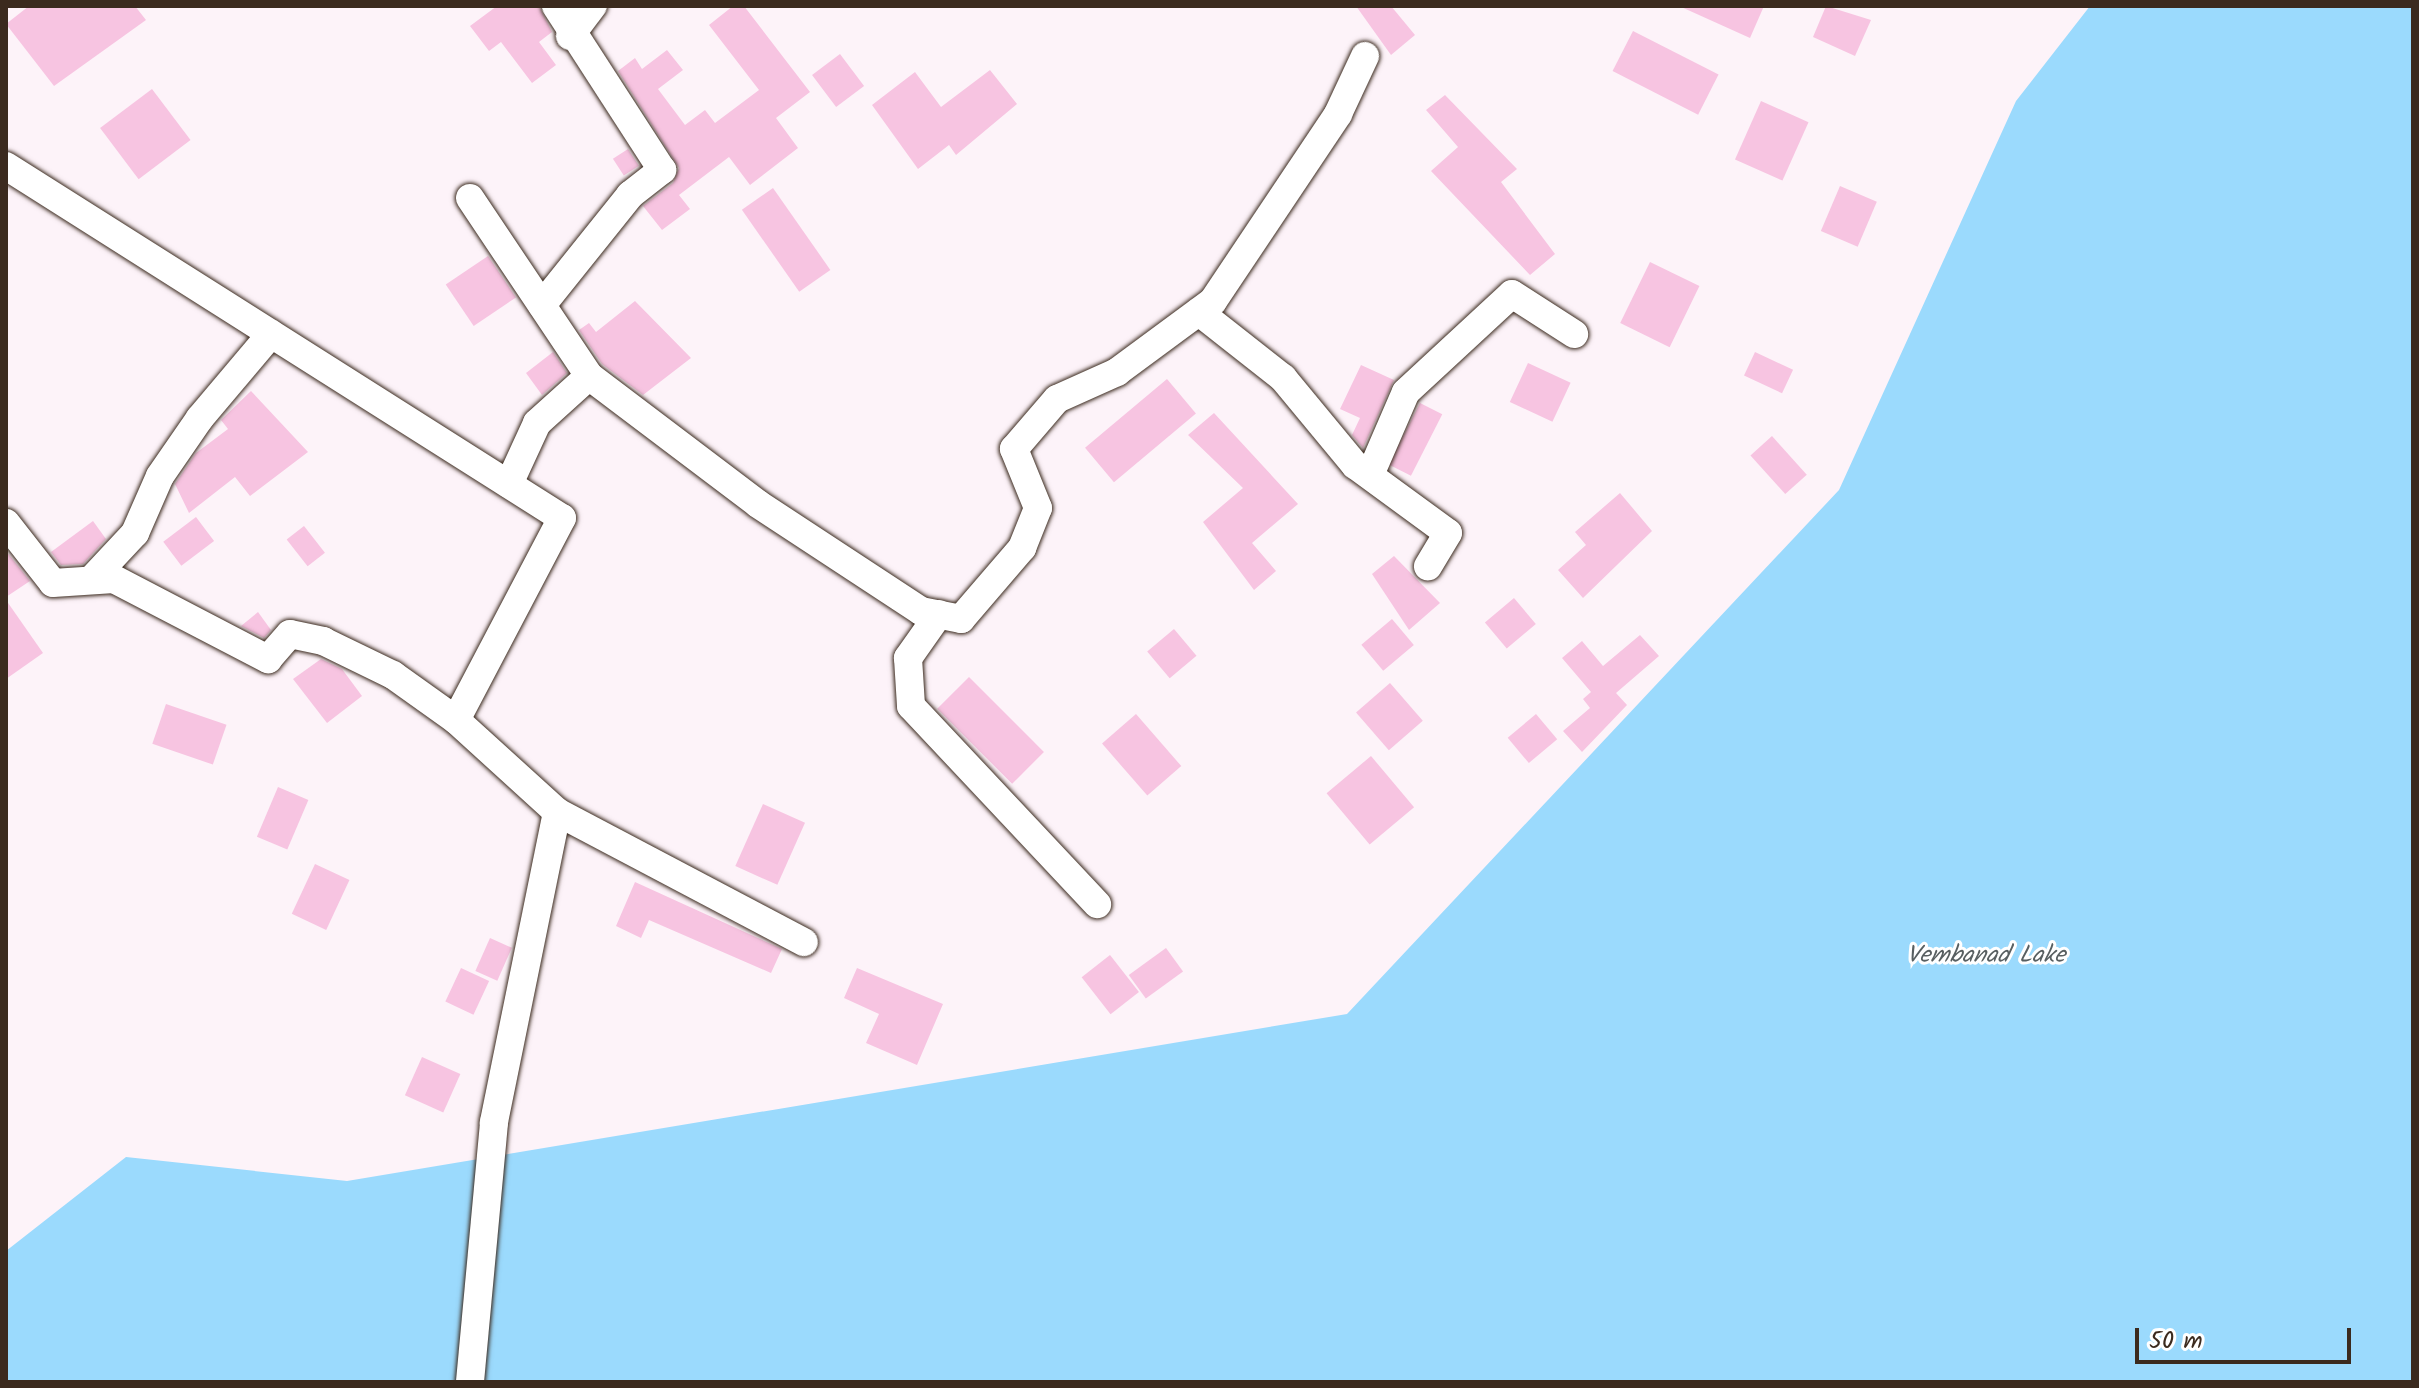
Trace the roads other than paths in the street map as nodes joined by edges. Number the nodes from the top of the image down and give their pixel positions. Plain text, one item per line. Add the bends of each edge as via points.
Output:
1 (556, 6) edge
2 (593, 6) edge
3 (570, 36) junction
4 (1365, 56) dead end
5 (6, 166) edge
6 (470, 198) dead end
7 (542, 305) junction
8 (1199, 312) junction
9 (271, 334) junction
10 (1574, 334) dead end
11 (589, 376) junction
12 (1370, 475) junction
13 (509, 484) junction
14 (6, 523) edge
15 (1428, 566) dead end
16 (92, 579) junction
17 (939, 614) junction
18 (456, 720) junction
19 (557, 812) junction
20 (1097, 904) dead end
21 (804, 942) dead end
22 (470, 1382) edge

1 - 3 street
2 - 3 street
3 - 7 street via 662,170 630,195
4 - 8 street via 1338,114
5 - 9 street
6 - 7 street
7 - 11 street
8 - 12 street via 1283,378
8 - 17 street via 1117,372 1048,409 1014,449 1038,508 1022,548 961,619
9 - 13 street
9 - 16 street via 200,418 160,476 135,533
10 - 12 street via 1512,294 1406,392
11 - 13 street via 537,423
11 - 17 street via 758,504 921,611
12 - 15 street via 1448,533
13 - 18 street via 562,518
14 - 16 street via 53,583
16 - 18 street via 114,579 153,595 253,656 268,659 290,634 323,641 393,675
17 - 20 street via 908,658 911,706
18 - 19 street
19 - 21 street
19 - 22 street via 494,1123

